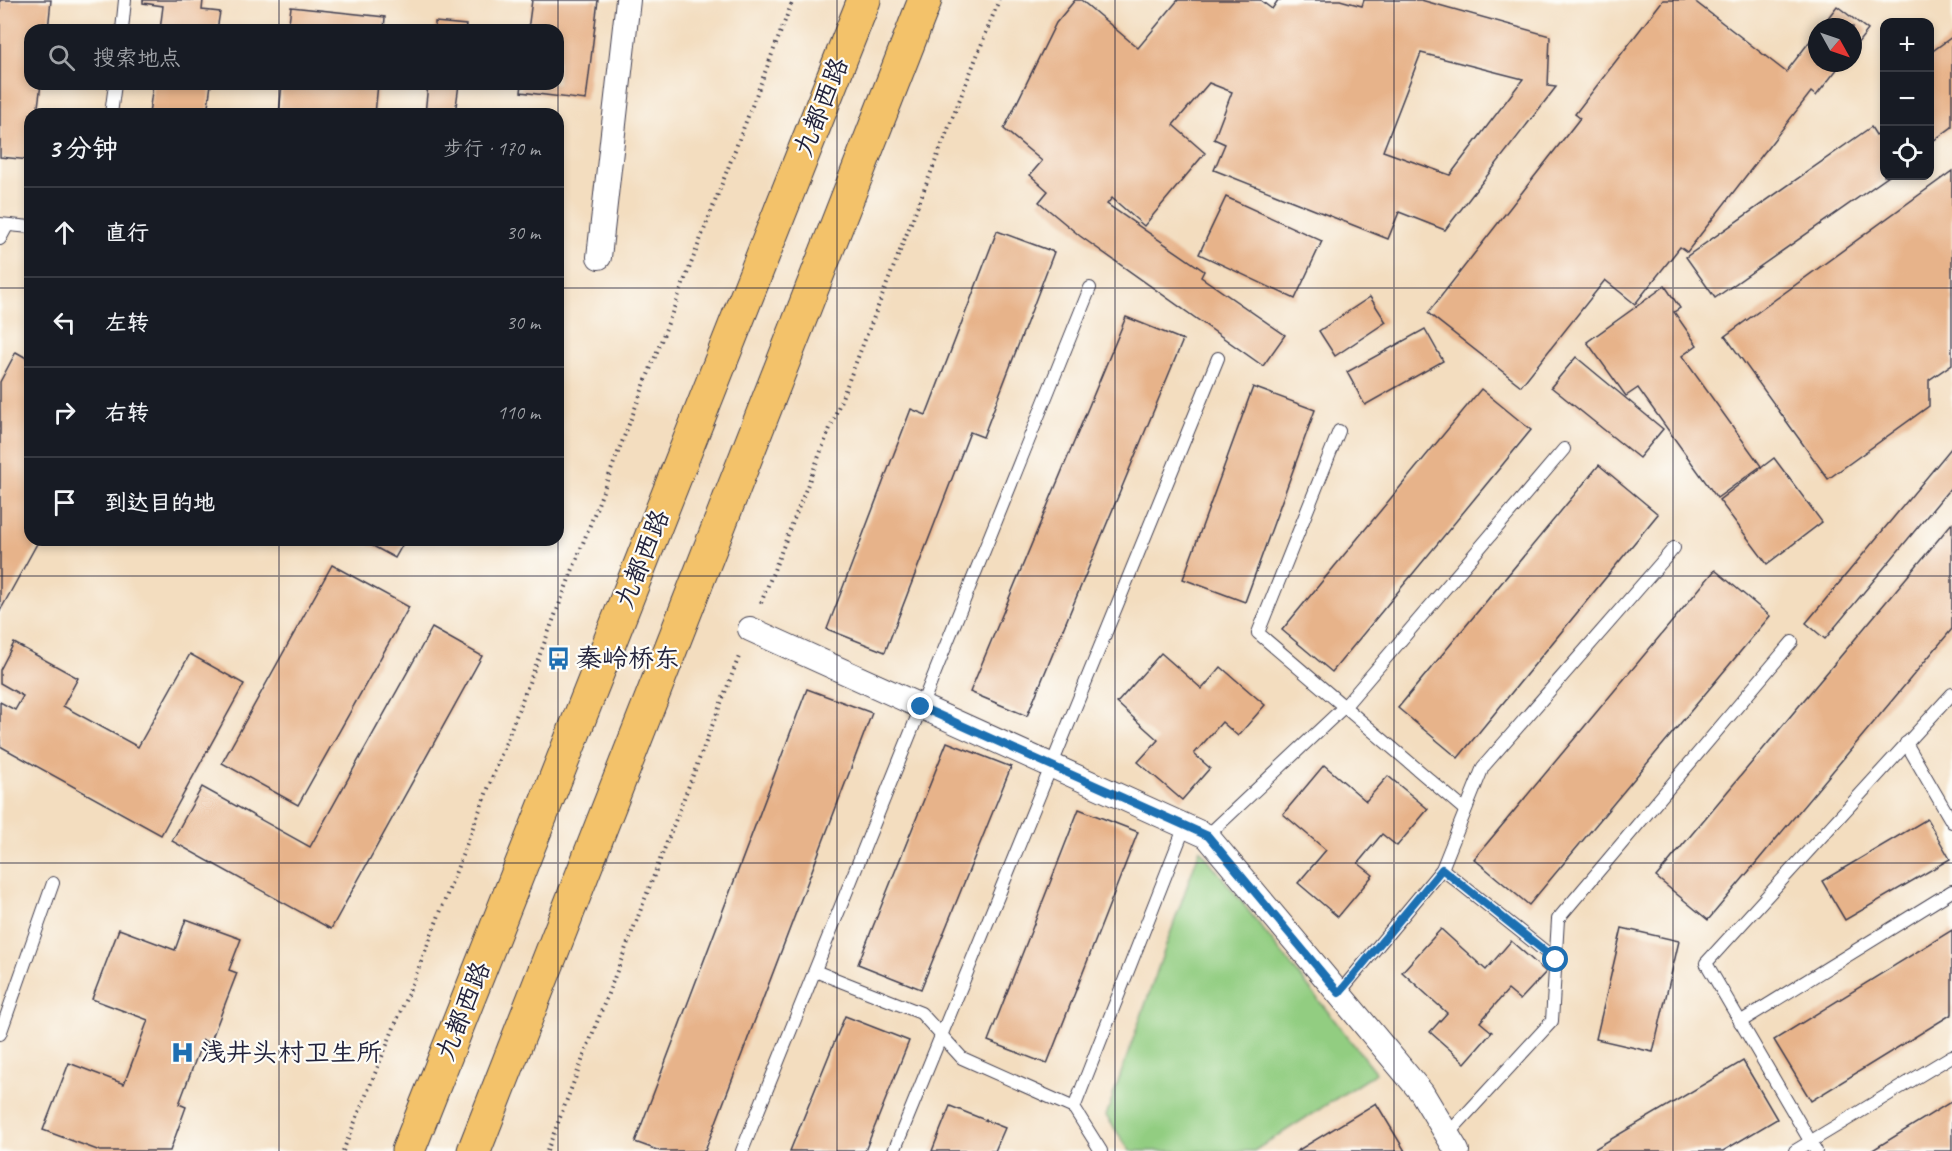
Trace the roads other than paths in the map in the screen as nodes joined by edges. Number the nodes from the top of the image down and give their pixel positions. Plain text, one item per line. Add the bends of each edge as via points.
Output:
1 (126, 0) edge
2 (628, 0) edge
3 (864, 0) edge
4 (925, 0) edge
5 (123, 24) edge
6 (114, 90) edge
7 (112, 108) edge
8 (4, 225) edge
9 (24, 227) edge
10 (0, 239) edge
11 (599, 256) dead end
12 (1090, 288) dead end
13 (1218, 358) dead end
14 (1339, 431) dead end
15 (1564, 449) dead end
16 (1674, 549) dead end
17 (750, 629) road end
18 (1792, 642) dead end
19 (1952, 694) edge
20 (1345, 706) junction
21 (921, 707) junction
22 (1906, 743) junction
23 (1052, 765) junction
24 (1465, 810) junction
25 (1952, 822) edge
26 (1185, 826) junction
27 (1208, 836) junction
28 (1442, 869) junction
29 (53, 883) dead end
30 (1952, 891) edge
31 (1556, 960) junction
32 (815, 971) junction
33 (1339, 993) junction
34 (1740, 1022) junction
35 (0, 1034) edge
36 (941, 1036) junction
37 (1952, 1056) edge
38 (1074, 1108) junction
39 (1452, 1143) edge
40 (1814, 1146) edge
41 (408, 1151) edge
42 (474, 1151) edge
43 (742, 1151) edge
44 (894, 1151) edge
45 (1101, 1151) edge
46 (1795, 1151) edge

1 - 5 lane
2 - 11 street
3 - 41 main road, 九都西路
4 - 42 main road
6 - 7 lane
8 - 9 lane
8 - 10 lane
12 - 21 lane
13 - 23 lane
14 - 20 lane via 1258,633
15 - 20 lane
16 - 24 lane via 1483,767
17 - 21 street
18 - 31 lane via 1558,919
19 - 22 lane
20 - 24 lane
20 - 27 lane
21 - 23 street
21 - 32 lane
22 - 25 lane
22 - 34 lane via 1706,963
23 - 26 street
23 - 36 lane
24 - 28 lane
26 - 27 street
26 - 38 lane
27 - 33 street
28 - 31 lane
28 - 33 lane
29 - 35 lane
30 - 34 lane
31 - 39 lane via 1552,1021
32 - 36 lane via 921,1013
32 - 43 lane
33 - 39 street via 1422,1093
34 - 40 lane
36 - 38 lane via 962,1058
36 - 44 lane
37 - 40 lane
38 - 45 lane
40 - 46 lane

